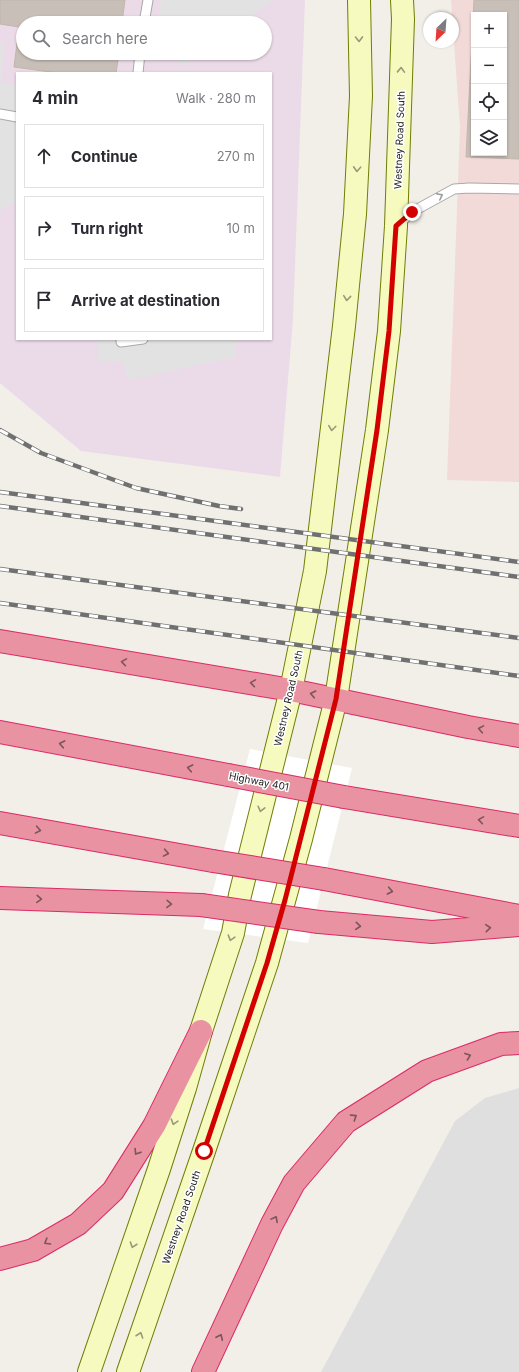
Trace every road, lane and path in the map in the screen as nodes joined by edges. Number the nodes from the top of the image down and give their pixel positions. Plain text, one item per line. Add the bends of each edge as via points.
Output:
1 (148, 0) edge
2 (358, 0) edge
3 (402, 0) edge
4 (145, 16) edge
5 (139, 60) edge
6 (138, 72) edge
7 (0, 114) edge
8 (16, 117) edge
9 (519, 189) edge
10 (396, 226) junction
11 (121, 340) edge
12 (136, 340) edge
13 (0, 641) edge
14 (291, 690) junction
15 (336, 699) junction
16 (0, 732) edge
17 (519, 736) edge
18 (0, 824) edge
19 (519, 826) edge
20 (0, 898) edge
21 (519, 916) edge
22 (519, 925) edge
23 (201, 1031) junction
24 (519, 1043) edge
25 (0, 1260) edge
26 (89, 1372) edge
27 (128, 1372) edge
28 (203, 1372) edge

1 - 4 lane
2 -> 14 main road, Westney Road South via 360,96 355,214 315,572
10 -> 3 main road, Westney Road South
5 - 6 lane
7 - 8 lane
10 -> 9 lane via 412,212 454,189
10 - 15 main road, Westney Road South via 389,331 377,430
11 - 12 lane
14 -> 13 highway
15 -> 14 highway
14 -> 23 main road, Westney Road South via 240,895 233,933
17 -> 15 highway
27 -> 15 main road, Westney Road South via 267,963
19 -> 16 highway, Highway 401, bridge via 344,797
18 -> 21 highway, bridge via 324,879
20 -> 22 highway, bridge via 201,905 319,922 432,932
23 -> 25 highway via 154,1126 113,1191 78,1224 33,1250
23 -> 26 main road, Westney Road South via 159,1169
28 -> 24 highway via 272,1224 294,1183 346,1122 427,1071 501,1044

